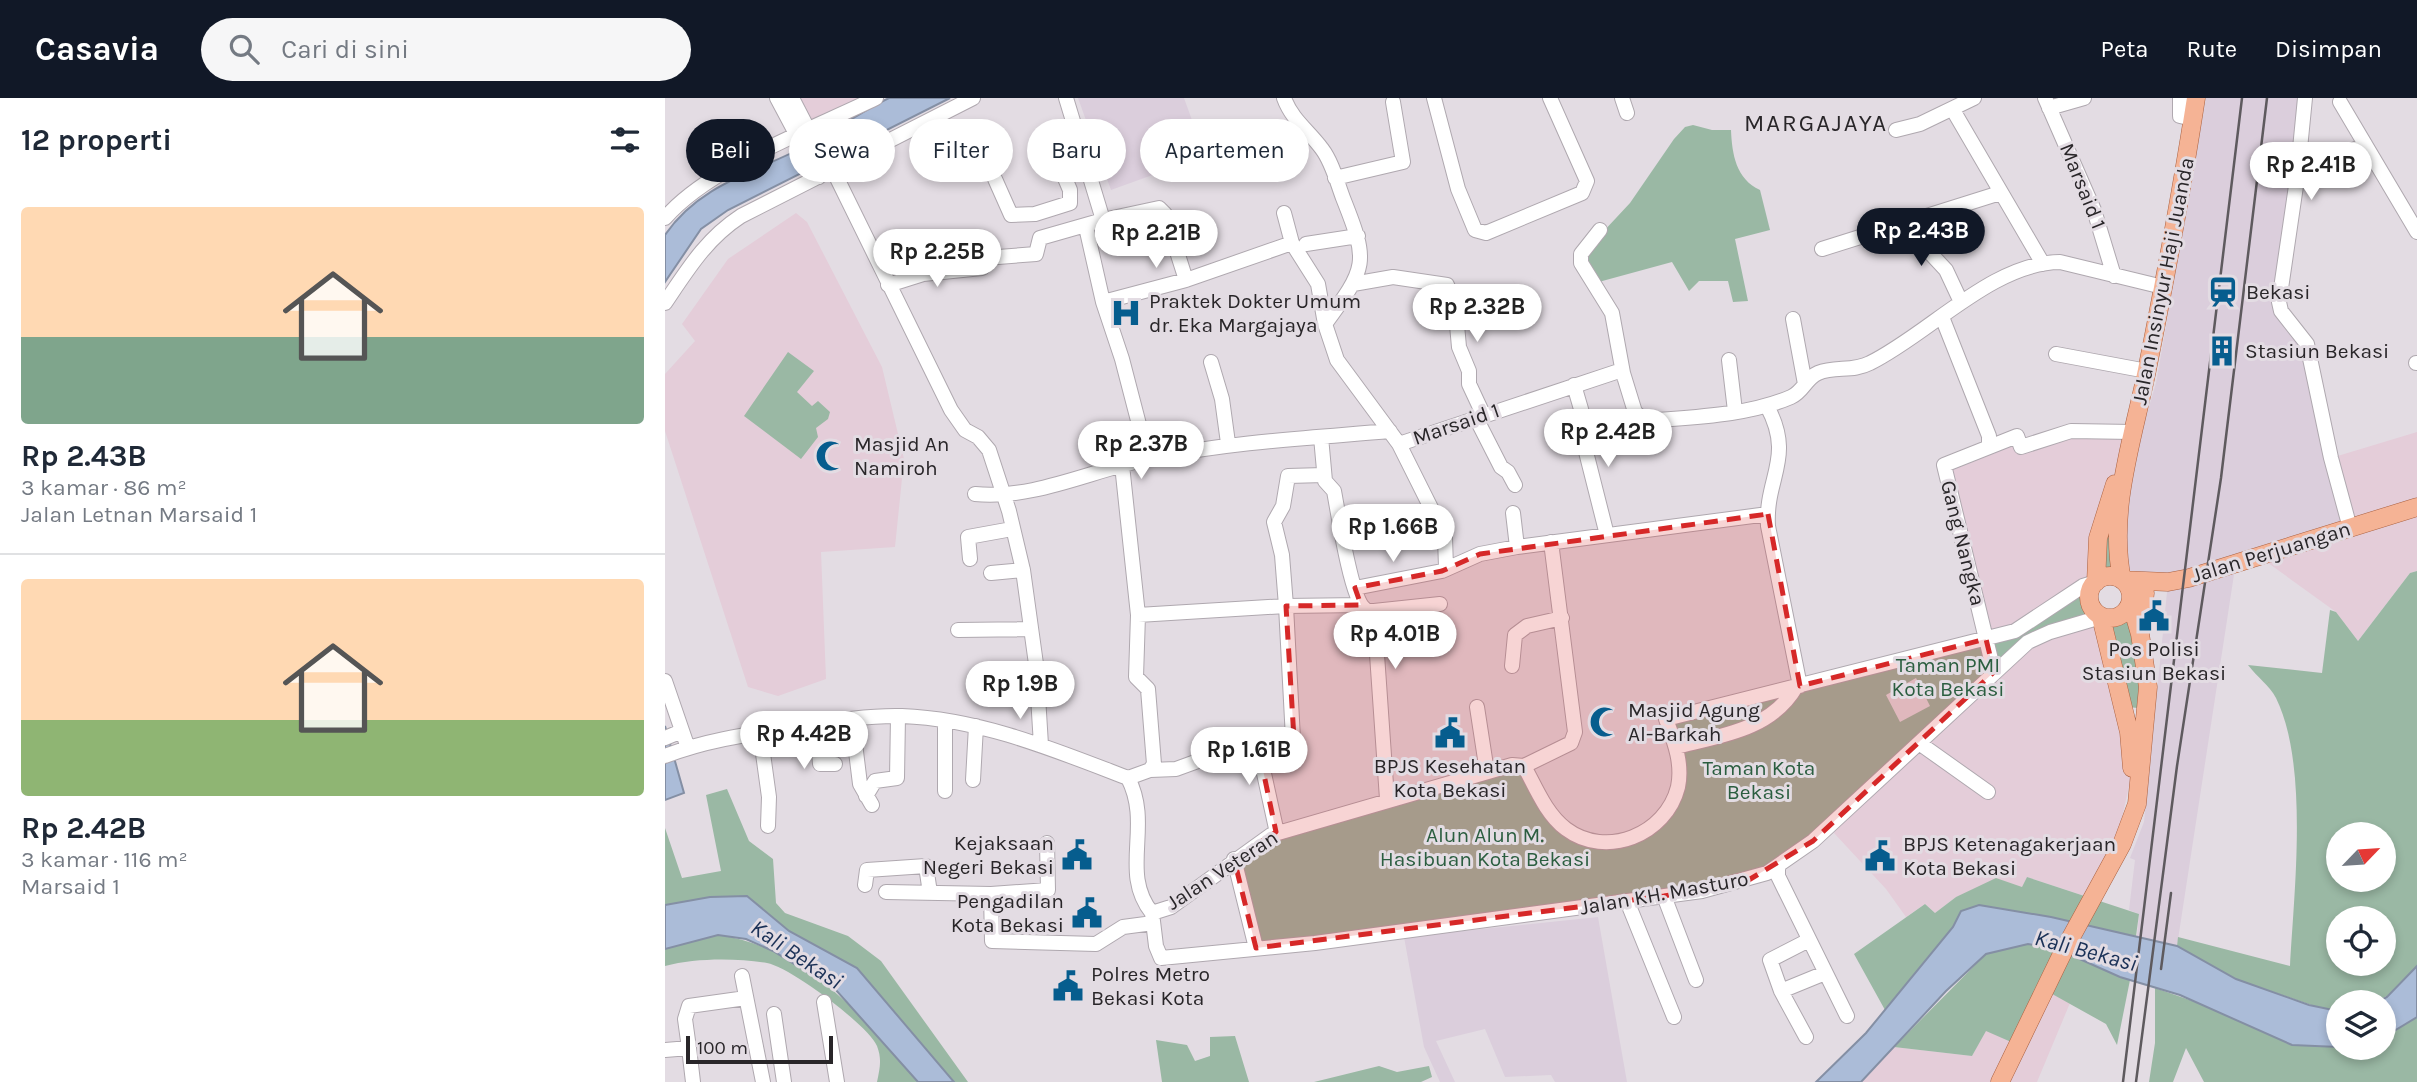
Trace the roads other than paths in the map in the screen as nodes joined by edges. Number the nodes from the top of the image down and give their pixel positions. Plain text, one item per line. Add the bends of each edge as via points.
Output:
1 (777, 98) edge
2 (792, 98) edge
3 (876, 98) edge
4 (973, 98) edge
5 (1066, 98) edge
6 (1284, 98) edge
7 (1434, 98) edge
8 (1550, 98) edge
9 (1622, 98) edge
10 (1975, 98) edge
11 (2084, 98) edge
12 (2180, 98) edge
13 (2196, 98) edge
14 (2305, 98) edge
15 (1393, 102) dead end
16 (2340, 102) dead end
17 (2047, 103) edge
18 (1952, 110) junction
19 (1627, 113) dead end
20 (792, 119) edge
21 (799, 119) edge
22 (839, 119) edge
23 (1073, 119) edge
24 (2193, 119) junction
25 (1896, 130) dead end
26 (895, 135) edge
27 (2365, 144) junction
28 (789, 146) edge
29 (1335, 178) junction
30 (2297, 179) junction
31 (802, 182) edge
32 (830, 182) edge
33 (996, 182) edge
34 (1067, 182) edge
35 (1092, 182) edge
36 (2000, 193) junction
37 (1284, 213) dead end
38 (665, 218) edge
39 (1103, 220) junction
40 (1907, 220) junction
41 (1086, 227) junction
42 (1206, 230) dead end
43 (1600, 230) dead end
44 (2417, 232) edge
45 (1358, 236) junction
46 (1173, 238) junction
47 (1299, 244) junction
48 (1822, 249) dead end
49 (2043, 264) junction
50 (2114, 276) junction
51 (1186, 280) junction
52 (1353, 284) junction
53 (888, 285) junction
54 (2164, 287) junction
55 (1103, 302) junction
56 (1961, 302) junction
57 (665, 303) edge
58 (1942, 317) junction
59 (1793, 320) dead end
60 (1325, 324) junction
61 (2056, 354) dead end
62 (1729, 360) dead end
63 (1211, 362) dead end
64 (2147, 371) junction
65 (1623, 373) junction
66 (1805, 384) junction
67 (1574, 385) junction
68 (1767, 406) junction
69 (1735, 411) junction
70 (1479, 415) junction
71 (1642, 421) junction
72 (1390, 431) junction
73 (2133, 432) junction
74 (1321, 437) junction
75 (1228, 443) junction
76 (1399, 443) junction
77 (1591, 443) junction
78 (1989, 446) junction
79 (1147, 459) junction
80 (2126, 463) junction
81 (1122, 465) junction
82 (1324, 475) junction
83 (1515, 485) dead end
84 (975, 494) dead end
85 (1004, 496) junction
86 (2417, 506) edge
87 (1513, 513) dead end
88 (1768, 514) junction
89 (2350, 528) junction
90 (1012, 529) junction
91 (1607, 535) junction
92 (1551, 542) junction
93 (1517, 547) junction
94 (970, 559) dead end
95 (1446, 567) junction
96 (1023, 570) junction
97 (991, 573) dead end
98 (2122, 580) junction
99 (2096, 582) junction
100 (2168, 582) junction
101 (1355, 588) junction
102 (2136, 598) junction
103 (1440, 604) dead end
104 (1286, 606) junction
105 (1367, 608) junction
106 (1138, 614) junction
107 (2042, 614) junction
108 (2101, 617) junction
109 (1562, 618) junction
110 (1031, 629) junction
111 (958, 630) dead end
112 (2050, 632) junction
113 (1986, 639) junction
114 (1512, 666) dead end
115 (1994, 672) junction
116 (665, 681) edge
117 (1798, 687) junction
118 (2147, 702) junction
119 (2121, 704) junction
120 (1477, 707) dead end
121 (898, 716) junction
122 (852, 719) junction
123 (945, 721) junction
124 (817, 724) junction
125 (976, 726) junction
126 (757, 733) junction
127 (672, 735) edge
128 (1919, 743) junction
129 (1041, 745) junction
130 (1258, 746) junction
131 (1676, 747) junction
132 (682, 750) edge
133 (835, 765) dead end
134 (1524, 766) junction
135 (1150, 770) junction
136 (1487, 772) junction
137 (1128, 778) junction
138 (973, 780) dead end
139 (945, 791) dead end
140 (1987, 792) dead end
141 (1387, 799) junction
142 (768, 826) dead end
143 (1276, 833) junction
144 (1047, 843) dead end
145 (1234, 859) junction
146 (1778, 867) junction
147 (2101, 879) junction
148 (865, 885) dead end
149 (886, 892) dead end
150 (930, 893) junction
151 (991, 894) junction
152 (1664, 897) junction
153 (1627, 901) junction
154 (1152, 918) junction
155 (1809, 940) junction
156 (1256, 948) junction
157 (1825, 973) junction
158 (742, 976) dead end
159 (1696, 980) dead end
160 (1781, 991) junction
161 (746, 998) junction
162 (824, 1002) dead end
163 (774, 1014) dead end
164 (1847, 1016) dead end
165 (1674, 1017) dead end
166 (1806, 1037) dead end
167 (689, 1048) junction
168 (665, 1050) edge
169 (693, 1082) edge
170 (763, 1082) edge
171 (785, 1082) edge
172 (837, 1082) edge
173 (2000, 1082) edge

1 - 20 street
2 - 21 street
3 - 22 street
4 - 26 street
5 - 23 street
6 - 29 street via 1297,123 1325,153
7 - 8 street via 1458,189 1475,230 1486,233 1582,193 1587,181
9 - 19 street
10 - 18 street
11 - 17 street
12 - 24 street via 2180,116
13 - 24 main road, Jalan Insinyur Haji Juanda
14 - 30 street
15 - 29 street via 1403,162
16 - 27 street
17 - 50 street, Marsaid 1 via 2094,210
18 - 25 street
18 - 36 street
24 - 54 main road, Jalan Insinyur Haji Juanda
27 - 30 street
27 - 44 street
28 - 38 street via 699,186
29 - 45 street
30 - 89 street via 2279,302 2307,344 2330,458
31 - 57 street via 719,230
32 - 53 street
33 - 34 street via 1011,215 1035,214 1070,203
35 - 39 street
36 - 40 street
36 - 49 street
37 - 47 street
39 - 41 street
39 - 46 street via 1159,208
40 - 48 street
40 - 56 street via 1946,270
41 - 53 street via 1040,238 1036,254 985,258 982,268 923,274
41 - 55 street
42 - 46 street
43 - 65 street via 1581,254 1581,263 1612,313
45 - 47 street
45 - 52 street via 1361,256
46 - 51 street
47 - 51 street
47 - 60 street via 1318,284
49 - 50 street via 2060,262
49 - 56 street
50 - 54 street
51 - 55 street
52 - 60 street
52 - 70 street via 1393,277 1447,285
53 - 85 street via 951,410 965,430 989,450
54 - 64 main road, Jalan Insinyur Haji Juanda
55 - 79 street
56 - 58 street
58 - 66 street via 1867,365 1821,372
58 - 78 street
59 - 66 street
60 - 72 street via 1337,360
61 - 64 street
62 - 69 street
63 - 75 street
64 - 73 main road, Jalan Insinyur Haji Juanda
65 - 67 street, Marsaid 1
65 - 71 street
66 - 68 street via 1797,394
67 - 70 street, Marsaid 1
67 - 77 street
68 - 69 street
68 - 88 street via 1781,447
69 - 71 street
70 - 76 street, Marsaid 1
70 - 83 street via 1501,467
71 - 77 street
72 - 74 street
72 - 76 street
73 - 78 street via 2071,431 2021,447 2017,436
73 - 80 main road, Jalan Insinyur Haji Juanda
74 - 75 street
74 - 82 street
75 - 79 street
76 - 95 street via 1445,538
77 - 91 street via 1583,440
78 - 113 street, Gang Nangka via 1944,465
79 - 81 street
80 - 98 main road, Jalan Insinyur Haji Juanda via 2115,534
80 - 99 main road, Jalan Insinyur Haji Juanda via 2098,538
81 - 85 street
81 - 106 street
82 - 101 street via 1334,491
82 - 104 street via 1290,476 1285,481 1283,506 1274,522
84 - 85 street
85 - 90 street
86 - 89 main road, Jalan Perjuangan
87 - 93 street
88 - 91 street
88 - 117 street
89 - 100 main road, Jalan Perjuangan
90 - 94 street via 968,537
90 - 96 street
91 - 92 street
92 - 93 street
92 - 109 street
93 - 95 street
95 - 101 street
96 - 97 street
96 - 110 street
98 - 99 main road via 2107,576
98 - 100 main road, Jalan Perjuangan
98 - 102 main road
99 - 107 street
99 - 108 main road via 2089,602
100 - 102 main road
101 - 105 street
102 - 108 main road via 2122,615
102 - 118 main road
103 - 105 street
104 - 105 street
104 - 106 street
104 - 130 street via 1293,737
105 - 141 street
106 - 135 street via 1136,677 1148,689 1154,764
107 - 112 street via 2041,626
107 - 113 street via 2015,631
108 - 112 street, Jalan KH. Masturo
108 - 119 main road
109 - 114 street via 1527,626 1515,635
109 - 134 street, Jalan Veteran via 1574,739
110 - 111 street
110 - 129 street
112 - 115 street, Jalan KH. Masturo via 2028,642
113 - 115 street
113 - 117 street
115 - 128 street, Jalan KH. Masturo
116 - 127 street
117 - 131 street via 1775,714 1741,730
117 - 131 street via 1666,719
118 - 119 main road via 2137,708
118 - 147 main road via 2137,804 2122,844
119 - 147 main road via 2129,732 2131,777 2117,840
120 - 136 street
121 - 122 street
121 - 122 street via 897,778 875,781 869,800 858,771
121 - 123 street
122 - 124 street
123 - 125 street
123 - 139 street
124 - 126 street
124 - 133 street via 820,764
125 - 129 street
125 - 138 street
126 - 132 street
126 - 142 street via 769,797
127 - 132 street
128 - 140 street
128 - 146 street, Jalan KH. Masturo via 1813,841
129 - 137 street
130 - 135 street via 1176,769
130 - 143 street
131 - 134 street via 1678,786 1661,820 1646,832 1614,842 1594,841 1564,828 1549,812
134 - 136 street, Jalan Veteran
135 - 137 street
136 - 141 street, Jalan Veteran
137 - 154 street, Jalan Veteran via 1140,815 1136,887
141 - 143 street, Jalan Veteran
143 - 145 street, Jalan Veteran
144 - 151 street via 1048,890
145 - 154 street, Jalan Veteran
145 - 156 street
146 - 152 street, Jalan KH. Masturo via 1738,883
146 - 155 street via 1778,876
147 - 173 main road
148 - 150 street via 867,870 926,866
149 - 150 street
150 - 151 street
151 - 154 street via 992,941 1096,944 1123,927
152 - 153 street, Jalan KH. Masturo
152 - 159 street
153 - 156 street, Jalan KH. Masturo
153 - 165 street
154 - 156 street, Jalan KH. Masturo via 1161,958
155 - 157 street
155 - 160 street via 1771,958
157 - 160 street
157 - 164 street
158 - 161 street
160 - 166 street
161 - 167 street via 689,1006 685,1019
161 - 170 street
162 - 172 street
163 - 171 street
167 - 168 street
167 - 169 street

